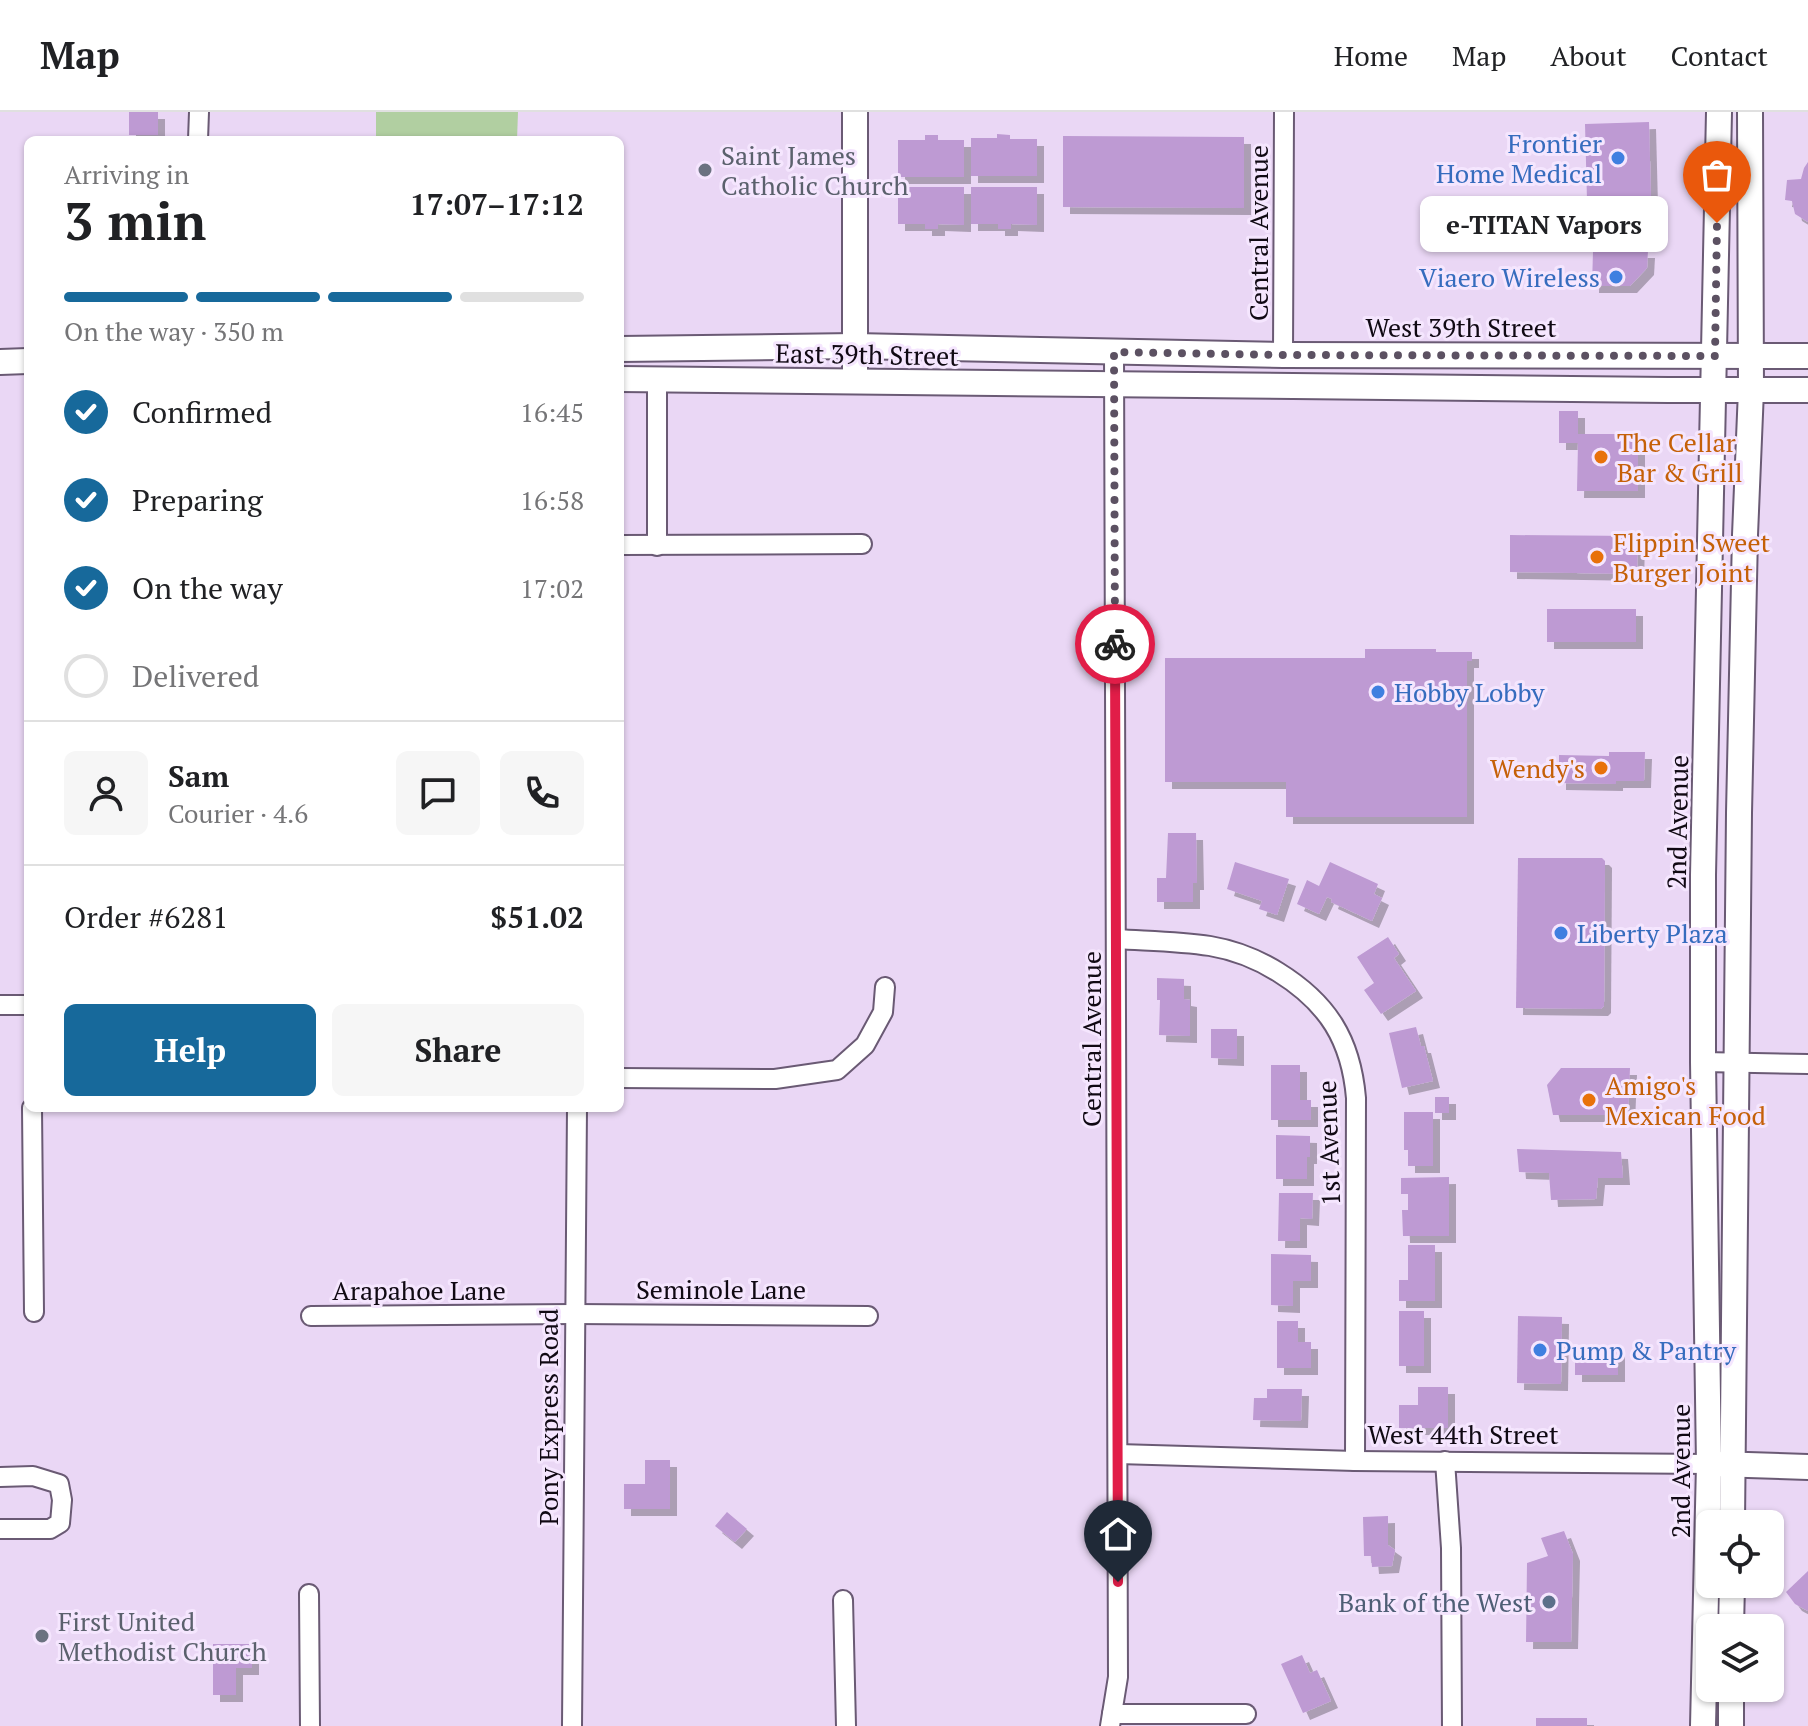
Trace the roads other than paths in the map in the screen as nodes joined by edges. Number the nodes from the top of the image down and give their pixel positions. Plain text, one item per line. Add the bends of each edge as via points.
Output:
1 (199, 112) edge
2 (855, 112) edge
3 (1284, 112) edge
4 (1719, 112) edge
5 (1750, 112) edge
6 (198, 136) edge
7 (855, 346) junction
8 (624, 349) edge
9 (1114, 352) junction
10 (1283, 355) junction
11 (1715, 356) junction
12 (1751, 356) junction
13 (1808, 356) edge
14 (24, 361) edge
15 (0, 362) edge
16 (624, 379) edge
17 (657, 380) junction
18 (855, 381) junction
19 (1114, 385) junction
20 (1715, 390) junction
21 (1751, 390) junction
22 (1808, 390) edge
23 (862, 544) dead end
24 (624, 545) edge
25 (657, 546) junction
26 (1117, 939) junction
27 (885, 987) dead end
28 (0, 1005) edge
29 (24, 1005) edge
30 (1703, 1062) junction
31 (1736, 1063) junction
32 (1808, 1064) edge
33 (624, 1078) edge
34 (32, 1112) edge
35 (577, 1112) edge
36 (34, 1312) dead end
37 (574, 1314) junction
38 (311, 1316) dead end
39 (868, 1316) dead end
40 (1118, 1454) junction
41 (1355, 1461) junction
42 (1445, 1461) junction
43 (1721, 1464) junction
44 (1808, 1467) edge
45 (0, 1477) edge
46 (1729, 1510) edge
47 (0, 1529) edge
48 (309, 1594) dead end
49 (843, 1600) dead end
50 (1731, 1702) edge
51 (1246, 1714) dead end
52 (1111, 1720) edge
53 (310, 1726) edge
54 (572, 1726) edge
55 (846, 1726) edge
56 (1452, 1726) edge
57 (1703, 1726) edge
58 (1731, 1726) edge

1 - 6 street
2 - 7 main road
3 - 10 street, Central Avenue
4 - 11 main road, 2nd Avenue
5 - 12 main road, 2nd Avenue
7 - 8 main road, East 39th Street
7 - 9 main road, East 39th Street
7 - 18 main road
9 - 10 main road, West 39th Street
9 - 19 street, Central Avenue
10 - 11 main road, West 39th Street
11 - 12 main road, West 39th Street
11 - 20 main road, 2nd Avenue
12 - 13 main road, West 39th Street
12 - 21 main road, 2nd Avenue
14 - 15 main road
16 - 17 main road, East 39th Street
17 - 18 main road, East 39th Street
17 - 25 street
18 - 19 main road, East 39th Street
19 - 20 main road
19 - 26 street, Central Avenue
20 - 21 main road
20 - 30 main road, 2nd Avenue
21 - 22 main road
21 - 31 main road, 2nd Avenue
23 - 25 street
24 - 25 street
26 - 40 street, Central Avenue
26 - 41 street, 1st Avenue via 1212,946 1254,959 1310,994 1343,1044 1356,1098
27 - 33 street via 883,1012 865,1045 837,1070 775,1079
28 - 29 street
30 - 31 street
30 - 43 main road, 2nd Avenue
31 - 32 street
31 - 43 main road, 2nd Avenue
34 - 36 street
35 - 37 street, Pony Express Road
37 - 38 street, Arapahoe Lane
37 - 39 street, Seminole Lane
37 - 54 street, Pony Express Road
40 - 41 street, West 44th Street
40 - 52 street, Central Avenue via 1118,1677
41 - 42 street, West 44th Street
42 - 43 street, West 44th Street
42 - 56 street
43 - 44 main road, West 44th Street
43 - 46 main road, 2nd Avenue
43 - 57 main road, 2nd Avenue
45 - 47 street via 33,1476 59,1484 62,1500 60,1523 50,1529
48 - 53 street
49 - 55 street
50 - 58 main road
51 - 52 street

